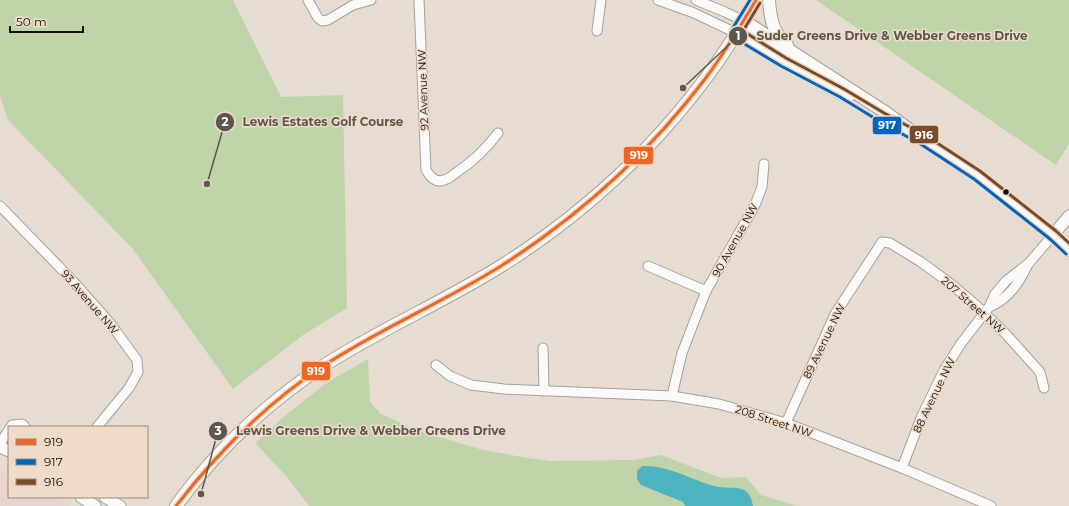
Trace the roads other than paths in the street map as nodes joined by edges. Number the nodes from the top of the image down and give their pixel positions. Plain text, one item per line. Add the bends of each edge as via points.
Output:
1 (308, 0) edge
2 (371, 0) edge
3 (419, 0) edge
4 (601, 0) edge
5 (658, 0) edge
6 (696, 0) edge
7 (756, 0) edge
8 (769, 0) edge
9 (744, 22) junction
10 (597, 31) dead end
11 (736, 33) junction
12 (808, 62) junction
13 (498, 133) dead end
14 (925, 141) junction
15 (764, 164) dead end
16 (0, 206) edge
17 (1069, 216) edge
18 (1053, 235) junction
19 (882, 242) joint
20 (1069, 250) edge
21 (648, 266) dead end
22 (706, 291) junction
23 (986, 310) junction
24 (543, 348) dead end
25 (436, 365) dead end
26 (1044, 388) dead end
27 (544, 391) junction
28 (672, 396) junction
29 (786, 423) junction
30 (11, 426) edge
31 (24, 426) edge
32 (98, 426) edge
33 (8, 431) edge
34 (0, 445) edge
35 (902, 468) junction
36 (83, 498) edge
37 (107, 498) edge
38 (95, 506) edge
39 (120, 506) edge
40 (176, 506) edge
41 (991, 506) edge

1 - 2 street via 318,18 322,20 328,20 353,5
3 - 13 street, 92 Avenue NW via 426,170 433,179 444,180 472,162
4 - 10 street
5 - 11 street via 694,13
6 - 9 street
7 - 9 main road
8 - 12 main road via 772,22 782,41
9 - 11 main road
9 - 12 main road
11 - 14 main road
11 - 40 main road via 710,73 664,130 613,182 551,232 500,267 355,347 291,389 239,433
12 - 14 main road
14 - 18 main road via 977,175
15 - 22 street, 90 Avenue NW via 762,188 755,205
16 - 32 street, 93 Avenue NW via 110,322 137,360 138,372 129,388
17 - 18 street
18 - 20 main road
18 - 23 street, 88 Avenue NW via 1029,263 1022,278 1005,297
19 - 23 street, 207 Street NW via 890,243 921,262
19 - 29 street, 89 Avenue NW via 835,314
21 - 22 street
22 - 28 street, 90 Avenue NW via 682,353
23 - 26 street, 207 Street NW via 1040,372
23 - 35 street, 88 Avenue NW via 943,372 921,418
24 - 27 street
25 - 27 street, 208 Street NW via 450,376 471,385
27 - 28 street, 208 Street NW
28 - 29 street, 208 Street NW via 719,404
29 - 35 street, 208 Street NW
30 - 31 street
33 - 34 street
35 - 41 street, 208 Street NW
36 - 38 street
37 - 39 street

